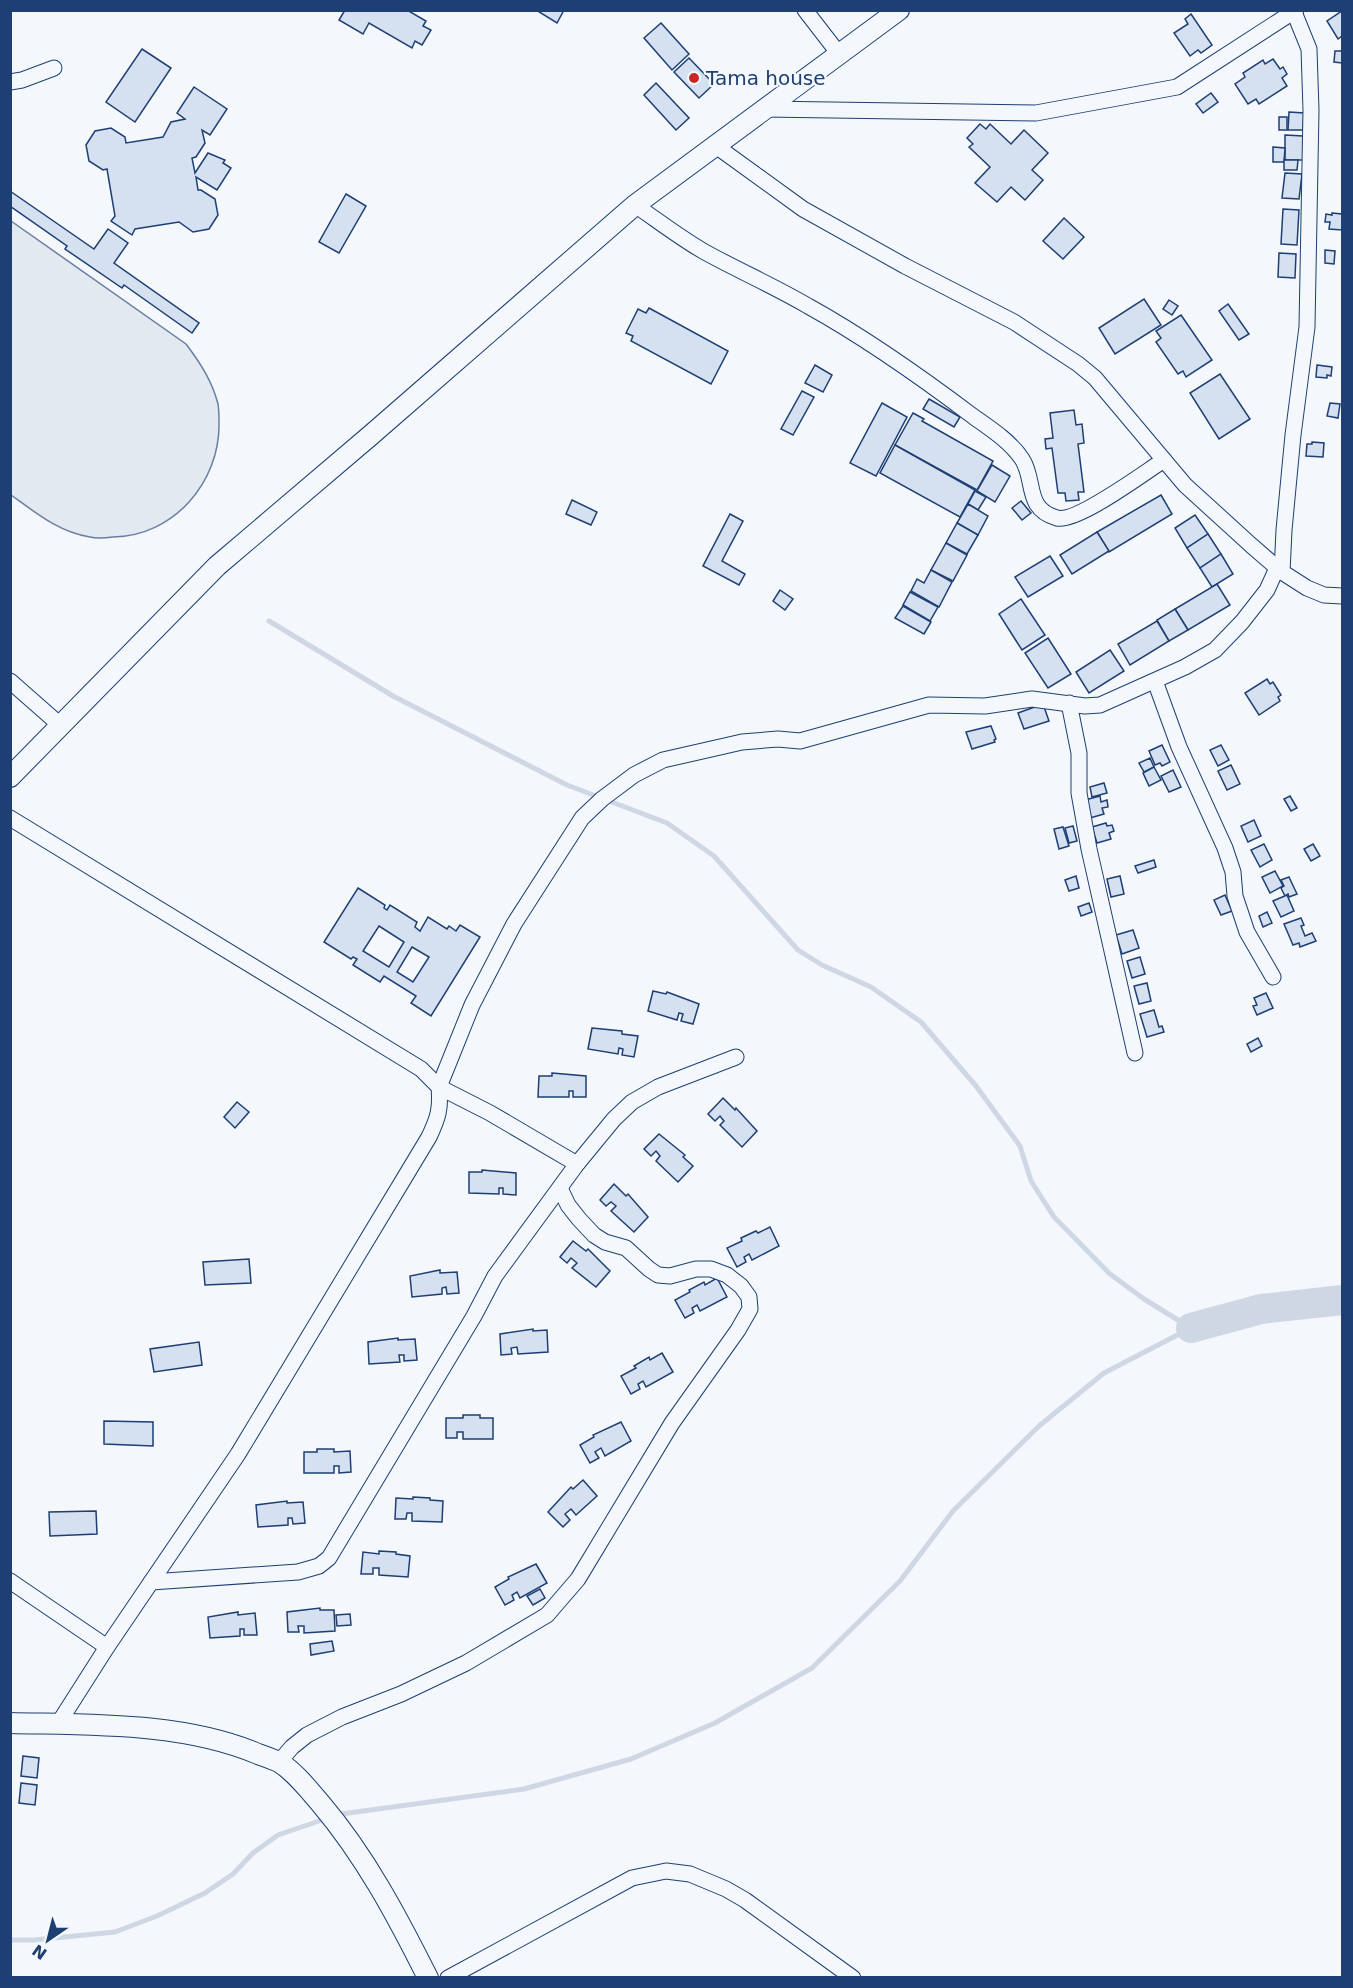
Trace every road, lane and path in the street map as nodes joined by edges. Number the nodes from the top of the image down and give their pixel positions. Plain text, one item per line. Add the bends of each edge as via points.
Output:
1 (805, 10) edge
2 (899, 10) edge
3 (1295, 11) edge
4 (839, 54) junction
5 (54, 68) dead end
6 (10, 82) edge
7 (764, 109) junction
8 (716, 146) junction
9 (635, 205) junction
10 (1164, 460) junction
11 (1280, 570) junction
12 (1342, 596) edge
13 (10, 681) edge
14 (1155, 681) junction
15 (1069, 703) junction
16 (60, 724) junction
17 (10, 777) edge
18 (10, 818) edge
19 (1273, 977) dead end
20 (1135, 1053) dead end
21 (736, 1057) dead end
22 (440, 1087) junction
23 (577, 1164) junction
24 (560, 1188) junction
25 (10, 1581) edge
26 (151, 1582) junction
27 (107, 1647) junction
28 (10, 1723) edge
29 (58, 1724) junction
30 (279, 1762) junction
31 (428, 1977) edge
32 (448, 1977) edge
33 (853, 1977) edge

1 - 4 street
2 - 4 street
3 - 7 street via 1177,87 1153,92 1036,113
3 - 11 street via 1309,49 1307,327
4 - 7 street
5 - 6 street
7 - 8 street
8 - 9 street
8 - 10 street via 803,209 1014,322 1078,364 1095,378
9 - 10 street via 702,250 856,334 931,385 1004,439 1023,460 1032,497 1043,510 1059,518 1075,516
9 - 16 street via 218,566
10 - 11 street via 1207,506
11 - 12 street via 1307,588 1324,595
11 - 14 street via 1242,622 1215,650
13 - 16 street
14 - 15 street via 1100,705
14 - 19 street via 1179,747 1225,848 1247,932
15 - 20 street via 1079,753 1078,793
15 - 22 street via 1032,699 986,706 929,705 800,741 742,742 663,760 641,771 602,799 582,818 565,843 514,924 472,1005
16 - 17 street
18 - 22 street via 420,1070
21 - 23 street via 658,1087 632,1102
22 - 23 street
22 - 26 street via 440,1113 429,1137 238,1454
23 - 24 street
24 - 26 street via 495,1276 329,1558 319,1566 298,1572
24 - 30 street via 579,1219 600,1238 626,1248 658,1275 711,1269 741,1286 749,1297 750,1309 672,1423 578,1579 547,1615 466,1663 307,1735
25 - 27 street
26 - 27 street
27 - 29 street
28 - 29 street
29 - 30 street via 145,1729 208,1738
30 - 31 street via 332,1817 368,1868
32 - 33 street via 632,1878 666,1871 690,1874 726,1889

